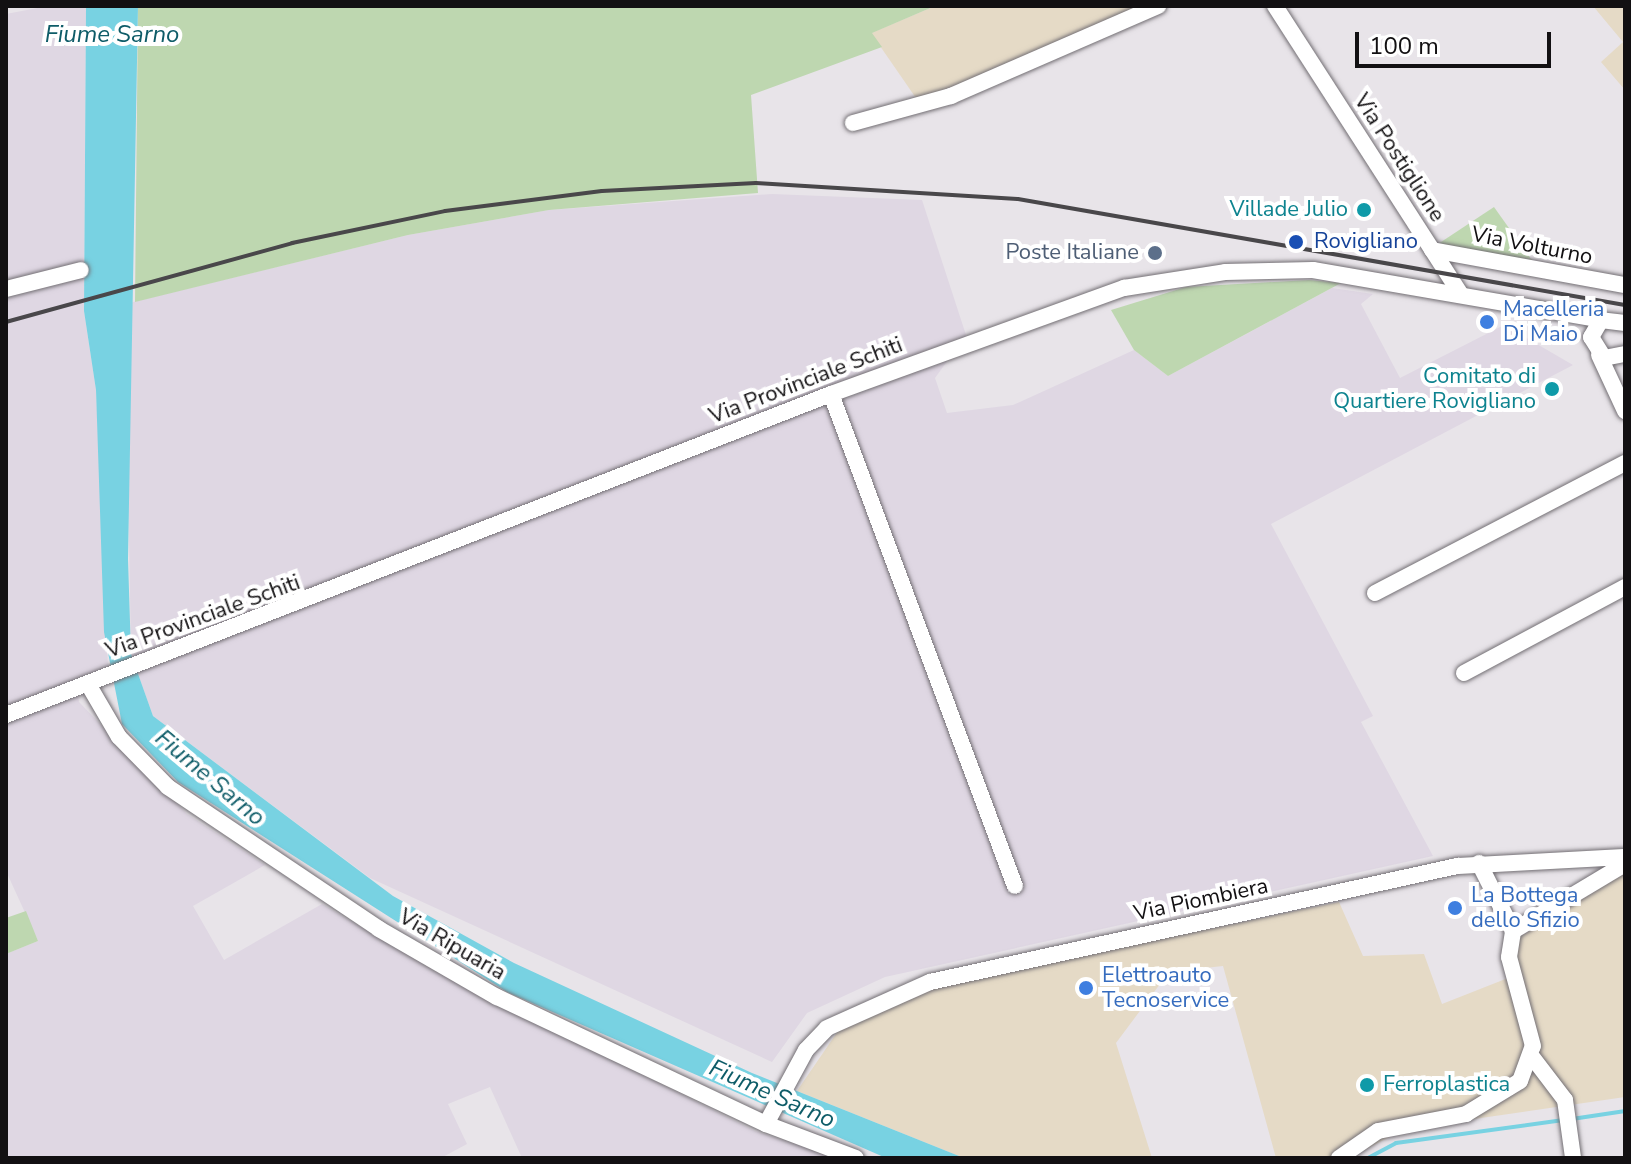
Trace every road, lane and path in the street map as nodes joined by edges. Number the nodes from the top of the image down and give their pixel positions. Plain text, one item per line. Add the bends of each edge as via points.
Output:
1 (1158, 6) edge
2 (1275, 6) edge
3 (853, 123) dead end
4 (1432, 250) junction
5 (81, 270) dead end
6 (1625, 285) edge
7 (6, 289) edge
8 (1460, 293) junction
9 (1568, 314) junction
10 (1601, 320) junction
11 (1625, 323) edge
12 (1591, 337) junction
13 (1599, 355) junction
14 (1624, 355) edge
15 (1614, 386) junction
16 (831, 394) junction
17 (1625, 411) edge
18 (1625, 463) edge
19 (1625, 587) edge
20 (1375, 593) dead end
21 (1464, 673) dead end
22 (88, 684) junction
23 (6, 715) edge
24 (1625, 857) edge
25 (1479, 863) junction
26 (1625, 864) edge
27 (1015, 886) dead end
28 (1513, 931) junction
29 (1533, 1058) junction
30 (766, 1124) junction
31 (856, 1158) edge
32 (1339, 1158) edge
33 (1573, 1158) edge

1 - 3 street via 951,96
2 - 4 street, Via Postiglione
4 - 6 street, Via Volturno
4 - 8 street, Via Postiglione
5 - 7 street
8 - 9 street, Via Provinciale Schiti
8 - 16 street, Via Provinciale Schiti via 1313,270 1225,272 1076,302
9 - 10 street, Via Provinciale Schiti
9 - 12 street
10 - 11 street, Via Provinciale Schiti
10 - 12 street
12 - 13 street
13 - 14 street
13 - 15 street
14 - 15 street
15 - 17 street
16 - 22 street, Via Provinciale Schiti
16 - 27 street
18 - 20 street
19 - 21 street
22 - 23 street, Via Provinciale Schiti
22 - 30 street, Via Ripuaria via 119,737 168,787 379,929 497,997
24 - 25 street, Via Piombiera
25 - 28 street
25 - 30 street, Via Piombiera via 930,982 877,1000 806,1050
26 - 28 street
28 - 29 street via 1509,957
29 - 32 street via 1520,1081 1466,1114 1391,1126
29 - 33 street via 1567,1110
30 - 31 street, Via Ripuaria

